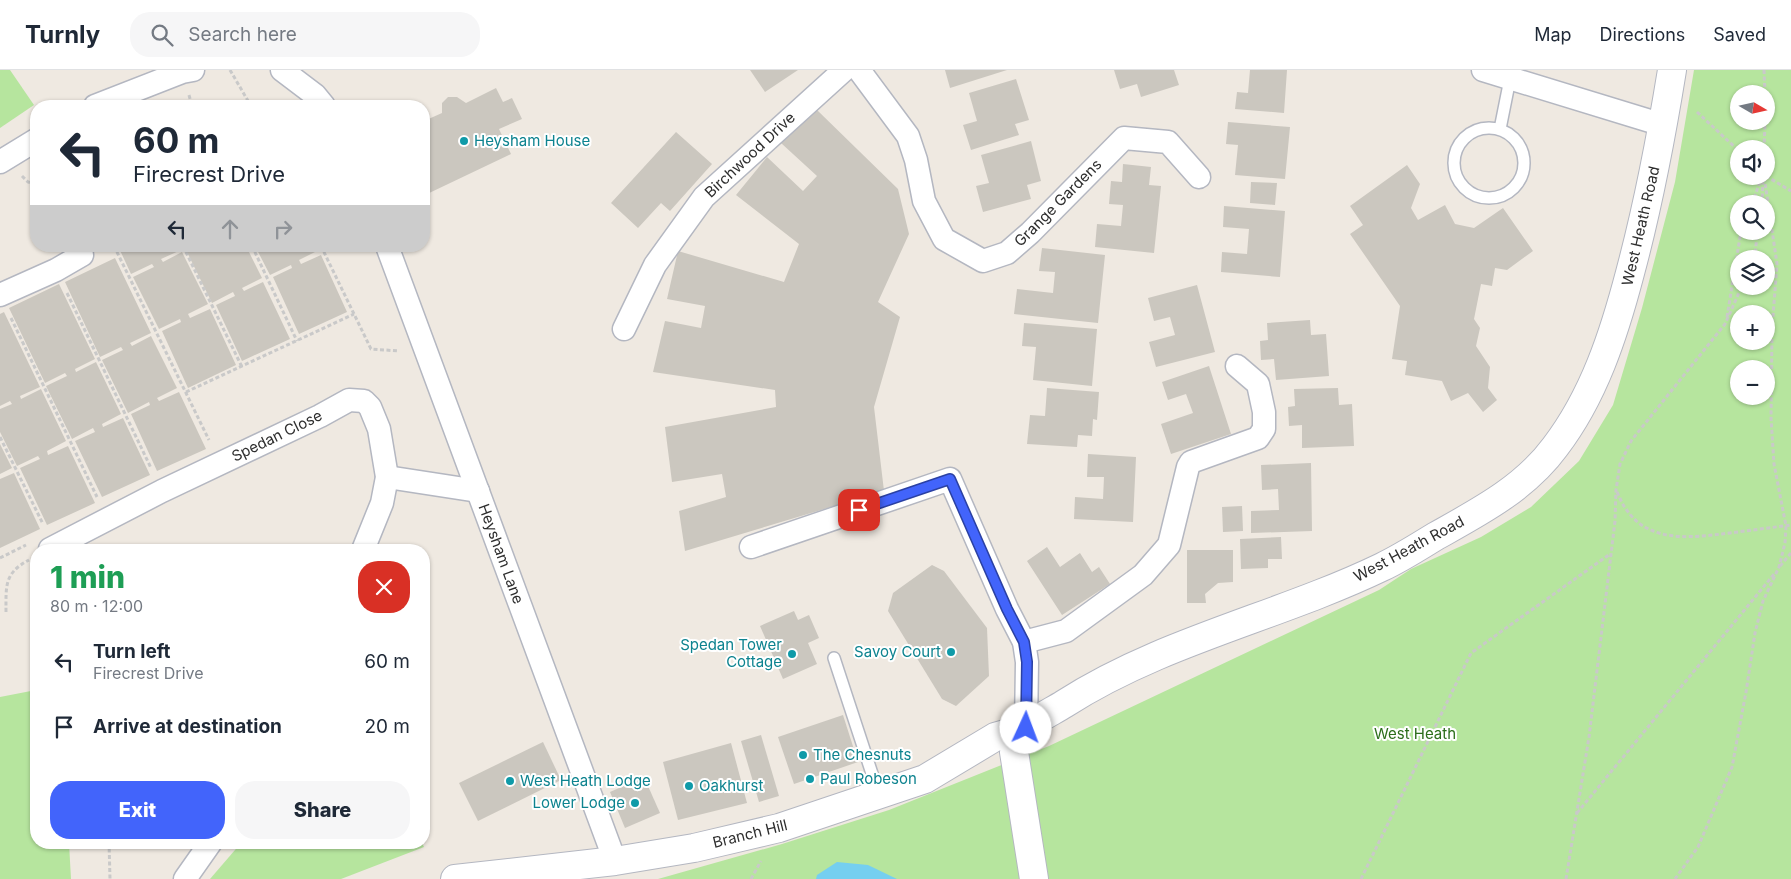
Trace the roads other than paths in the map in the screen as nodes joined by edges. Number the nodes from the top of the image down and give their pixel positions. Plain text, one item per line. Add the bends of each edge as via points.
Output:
1 (193, 70) edge
2 (282, 70) edge
3 (844, 70) edge
4 (859, 70) edge
5 (1483, 70) edge
6 (1672, 70) edge
7 (1510, 79) junction
8 (110, 100) edge
9 (319, 100) edge
10 (1663, 126) junction
11 (1500, 129) junction
12 (30, 144) edge
13 (0, 162) edge
14 (1199, 177) dead end
15 (389, 252) edge
16 (82, 255) dead end
17 (4, 305) edge
18 (624, 330) dead end
19 (1237, 366) dead end
20 (387, 477) junction
21 (478, 492) junction
22 (58, 544) edge
23 (365, 544) edge
24 (751, 547) dead end
25 (1024, 642) junction
26 (834, 658) dead end
27 (1026, 728) junction
28 (878, 795) junction
29 (206, 849) edge
30 (615, 861) junction
31 (185, 879) edge
32 (456, 879) edge
33 (1034, 879) edge

1 - 8 street
2 - 9 street
3 - 18 street, Birchwood Drive via 704,197 655,265
4 - 14 street, Grange Gardens via 908,136 924,201 944,239 983,261 1006,253 1030,233 1124,138 1168,142
5 - 7 street
6 - 10 street, West Heath Road
7 - 10 street
7 - 11 lane
10 - 27 street, West Heath Road via 1644,221 1620,311 1602,363 1584,403 1555,448 1522,482 1486,508 1383,567 1115,674
11 - 11 lane via 1518,144 1522,154 1521,176 1506,193 1484,198 1474,195 1458,179 1454,156 1466,136 1476,130
12 - 13 street
15 - 21 street, Heysham Lane
16 - 17 street
19 - 25 street via 1258,384 1264,412 1264,429 1258,438 1191,462 1169,545 1143,575 1066,631
20 - 21 street
20 - 22 street, Spedan Close via 378,429 370,407 364,401 349,400
20 - 23 street, Spedan Close via 382,503
21 - 30 street, Heysham Lane
24 - 25 street via 950,479
25 - 27 street via 1027,662
26 - 28 lane
27 - 28 street, Branch Hill via 995,737 925,779
27 - 33 street, West Heath Road via 1014,752
28 - 30 street, Branch Hill via 779,828 694,848
29 - 31 street
30 - 32 street, Branch Hill

